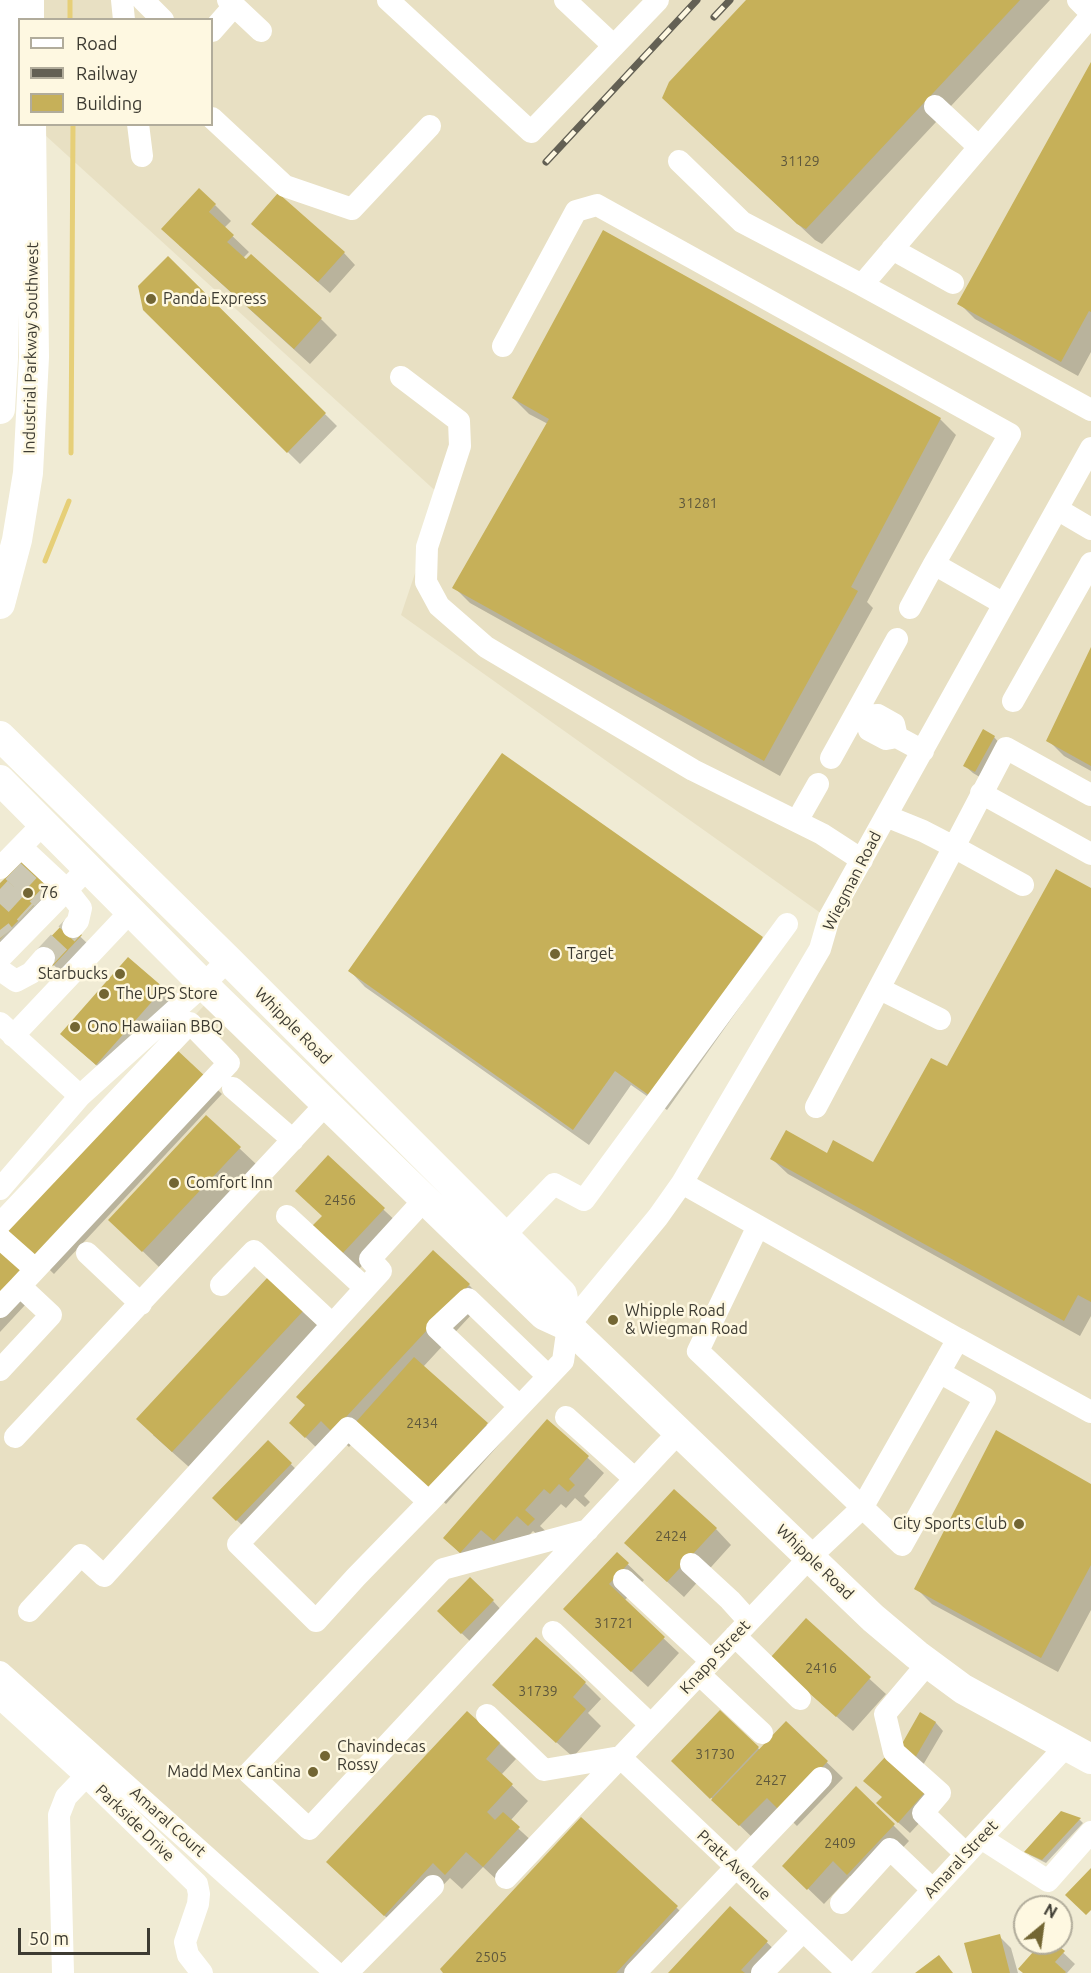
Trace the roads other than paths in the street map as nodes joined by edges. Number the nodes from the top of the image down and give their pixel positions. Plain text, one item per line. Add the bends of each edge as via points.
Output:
1 (122, 0) edge
2 (143, 0) edge
3 (388, 0) edge
4 (565, 0) edge
5 (658, 0) edge
6 (1077, 0) edge
7 (231, 3) edge
8 (13, 8) edge
9 (1091, 14) edge
10 (124, 18) edge
11 (161, 18) edge
12 (213, 30) edge
13 (261, 31) dead end
14 (614, 46) junction
15 (2, 81) edge
16 (935, 106) dead end
17 (213, 119) edge
18 (138, 126) edge
19 (430, 126) dead end
20 (17, 144) edge
21 (979, 147) junction
22 (142, 156) dead end
23 (680, 161) dead end
24 (2, 226) edge
25 (892, 249) junction
26 (2, 264) edge
27 (952, 283) dead end
28 (862, 285) junction
29 (503, 346) dead end
30 (34, 357) junction
31 (1, 358) edge
32 (401, 377) dead end
33 (0, 409) edge
34 (1091, 410) edge
35 (1091, 448) edge
36 (1085, 472) edge
37 (1057, 510) junction
38 (1091, 529) edge
39 (1091, 563) edge
40 (934, 564) junction
41 (1004, 603) junction
42 (0, 604) edge
43 (910, 608) dead end
44 (897, 639) dead end
45 (1013, 701) dead end
46 (861, 713) junction
47 (0, 736) edge
48 (923, 750) junction
49 (831, 758) dead end
50 (0, 780) edge
51 (818, 784) dead end
52 (981, 793) junction
53 (1091, 795) edge
54 (886, 816) junction
55 (796, 821) junction
56 (43, 824) junction
57 (21, 846) junction
58 (954, 847) junction
59 (1091, 854) edge
60 (862, 860) junction
61 (6, 868) edge
62 (88, 868) junction
63 (1023, 885) dead end
64 (66, 889) junction
65 (130, 912) junction
66 (787, 924) dead end
67 (73, 927) tunnel mouth
68 (6, 946) edge
69 (44, 958) tunnel mouth
70 (228, 960) junction
71 (0, 970) edge
72 (204, 984) junction
73 (880, 989) junction
74 (233, 1012) junction
75 (939, 1019) dead end
76 (7, 1030) edge
77 (206, 1039) junction
78 (233, 1088) dead end
79 (80, 1096) junction
80 (326, 1104) junction
81 (816, 1107) dead end
82 (292, 1140) junction
83 (682, 1183) junction
84 (0, 1189) edge
85 (425, 1199) junction
86 (287, 1216) dead end
87 (0, 1224) edge
88 (758, 1226) junction
89 (504, 1236) junction
90 (0, 1238) edge
91 (87, 1253) dead end
92 (35, 1269) junction
93 (221, 1285) dead end
94 (20, 1286) junction
95 (365, 1288) junction
96 (141, 1304) junction
97 (0, 1307) edge
98 (332, 1324) junction
99 (568, 1326) junction
100 (958, 1339) junction
101 (0, 1370) edge
102 (939, 1372) junction
103 (548, 1376) junction
104 (519, 1406) junction
105 (1091, 1412) edge
106 (566, 1417) dead end
107 (680, 1432) junction
108 (15, 1437) dead end
109 (635, 1479) junction
110 (429, 1502) junction
111 (862, 1508) junction
112 (588, 1530) junction
113 (810, 1557) junction
114 (692, 1564) dead end
115 (624, 1580) dead end
116 (29, 1611) dead end
117 (742, 1628) junction
118 (554, 1632) dead end
119 (928, 1663) junction
120 (705, 1667) junction
121 (0, 1672) edge
122 (0, 1698) edge
123 (800, 1699) dead end
124 (487, 1715) dead end
125 (651, 1725) junction
126 (762, 1733) dead end
127 (1079, 1752) edge
128 (620, 1757) junction
129 (86, 1776) junction
130 (821, 1778) dead end
131 (1091, 1832) edge
132 (973, 1846) junction
133 (735, 1867) junction
134 (506, 1878) dead end
135 (434, 1886) dead end
136 (933, 1890) junction
137 (841, 1903) dead end
138 (803, 1931) junction
139 (197, 1971) edge
140 (63, 1973) edge
141 (336, 1973) edge
142 (347, 1973) edge
143 (635, 1973) edge
144 (762, 1973) edge
145 (848, 1973) edge
146 (856, 1973) edge

1 - 10 street
2 - 11 street
3 - 14 street via 531,132
4 - 14 street
5 - 14 street
6 - 9 street
7 - 12 street
7 - 13 street
8 - 15 main road, Industrial Parkway Southwest
9 - 21 street
15 - 20 main road, Industrial Parkway Southwest
16 - 21 street
17 - 19 street via 285,186 352,209
18 - 22 street
20 - 24 main road, Industrial Parkway Southwest
20 - 30 main road, Industrial Parkway Southwest
21 - 25 street
23 - 28 street via 742,222
24 - 26 main road, Industrial Parkway Southwest
25 - 27 street
25 - 28 street
26 - 31 main road, Industrial Parkway Southwest
28 - 34 street
29 - 40 street via 576,211 597,205 1010,434
30 - 31 street
30 - 42 main road, Industrial Parkway Southwest via 28,473 17,540
31 - 33 main road, Industrial Parkway Southwest
32 - 55 street via 459,421 460,446 427,547 426,582 439,606 486,647 693,770
35 - 36 street, Wiegman Road
36 - 37 street, Wiegman Road
37 - 38 street
37 - 41 street, Wiegman Road
39 - 45 street
40 - 41 street
40 - 43 street
41 - 48 street, Wiegman Road
44 - 46 street
46 - 48 street via 878,715 894,724 897,737
46 - 49 street
47 - 70 main road, Whipple Road
48 - 54 street, Wiegman Road
50 - 56 main road, Whipple Road
51 - 55 street
52 - 53 street via 1006,748
52 - 58 street
52 - 59 street
54 - 58 street
54 - 60 street, Wiegman Road
55 - 60 street
56 - 57 street
56 - 62 main road, Whipple Road
57 - 61 street
57 - 64 street
58 - 63 street
58 - 73 street
60 - 83 street, Wiegman Road via 829,918 820,949
62 - 64 street
62 - 65 main road, Whipple Road
64 - 67 street via 81,908
64 - 68 street via 38,910
65 - 72 main road, Whipple Road
65 - 76 street
66 - 89 street via 584,1200 554,1184
69 - 71 street via 31,973 16,981
70 - 72 street
70 - 89 main road, Whipple Road
72 - 74 main road, Whipple Road
72 - 79 street
73 - 75 street
73 - 81 street
74 - 77 street
74 - 80 main road, Whipple Road
76 - 79 street
77 - 87 street via 190,1023
77 - 92 street via 229,1063
78 - 82 street
79 - 84 street
80 - 82 street
80 - 85 main road, Whipple Road
82 - 96 street
83 - 88 street
83 - 99 street, Wiegman Road
85 - 95 street via 370,1259 381,1270
85 - 99 main road, Whipple Road via 544,1315
86 - 95 street
88 - 100 street
88 - 111 street via 698,1351
89 - 99 main road, Whipple Road via 562,1294
90 - 92 street
91 - 96 street
92 - 94 street
93 - 98 street via 254,1251
94 - 97 street
94 - 101 street via 51,1315
95 - 98 street
96 - 108 street
98 - 116 street via 104,1576 81,1555
99 - 103 street via 563,1361
99 - 107 main road, Whipple Road
100 - 102 street, Knapp Street
100 - 105 street
102 - 111 street, Knapp Street
102 - 111 street via 985,1398 902,1545
103 - 104 street
103 - 104 street via 468,1299 437,1328
104 - 110 street
106 - 109 street
107 - 109 street
107 - 113 main road, Whipple Road
109 - 112 street
110 - 110 street via 348,1428 238,1544 316,1621
111 - 113 street, Knapp Street
112 - 112 street via 309,1829 249,1773 443,1569
113 - 117 street, Knapp Street
113 - 119 main road, Whipple Road via 873,1618
114 - 117 street via 730,1600
115 - 120 street
117 - 120 street, Knapp Street
117 - 123 street
118 - 125 street
119 - 127 main road, Whipple Road via 963,1689
119 - 132 street via 885,1714 894,1752 940,1793 923,1813
120 - 125 street, Knapp Street
120 - 126 street
121 - 141 street, Amaral Court
122 - 129 street, Parkside Drive
124 - 128 street via 544,1770
125 - 128 street, Knapp Street
127 - 132 street, Amaral Street
128 - 133 street, Pratt Avenue
128 - 134 street, Knapp Street
129 - 139 street, Parkside Drive via 197,1884 198,1904 185,1942
129 - 140 street via 66,1797 59,1815
130 - 133 street
131 - 132 street via 1048,1881
132 - 136 street, Amaral Street
133 - 138 street, Pratt Avenue
133 - 143 street
135 - 142 street
136 - 137 street via 890,1849
136 - 146 street, Amaral Street
138 - 144 street
138 - 145 street, Pratt Avenue

